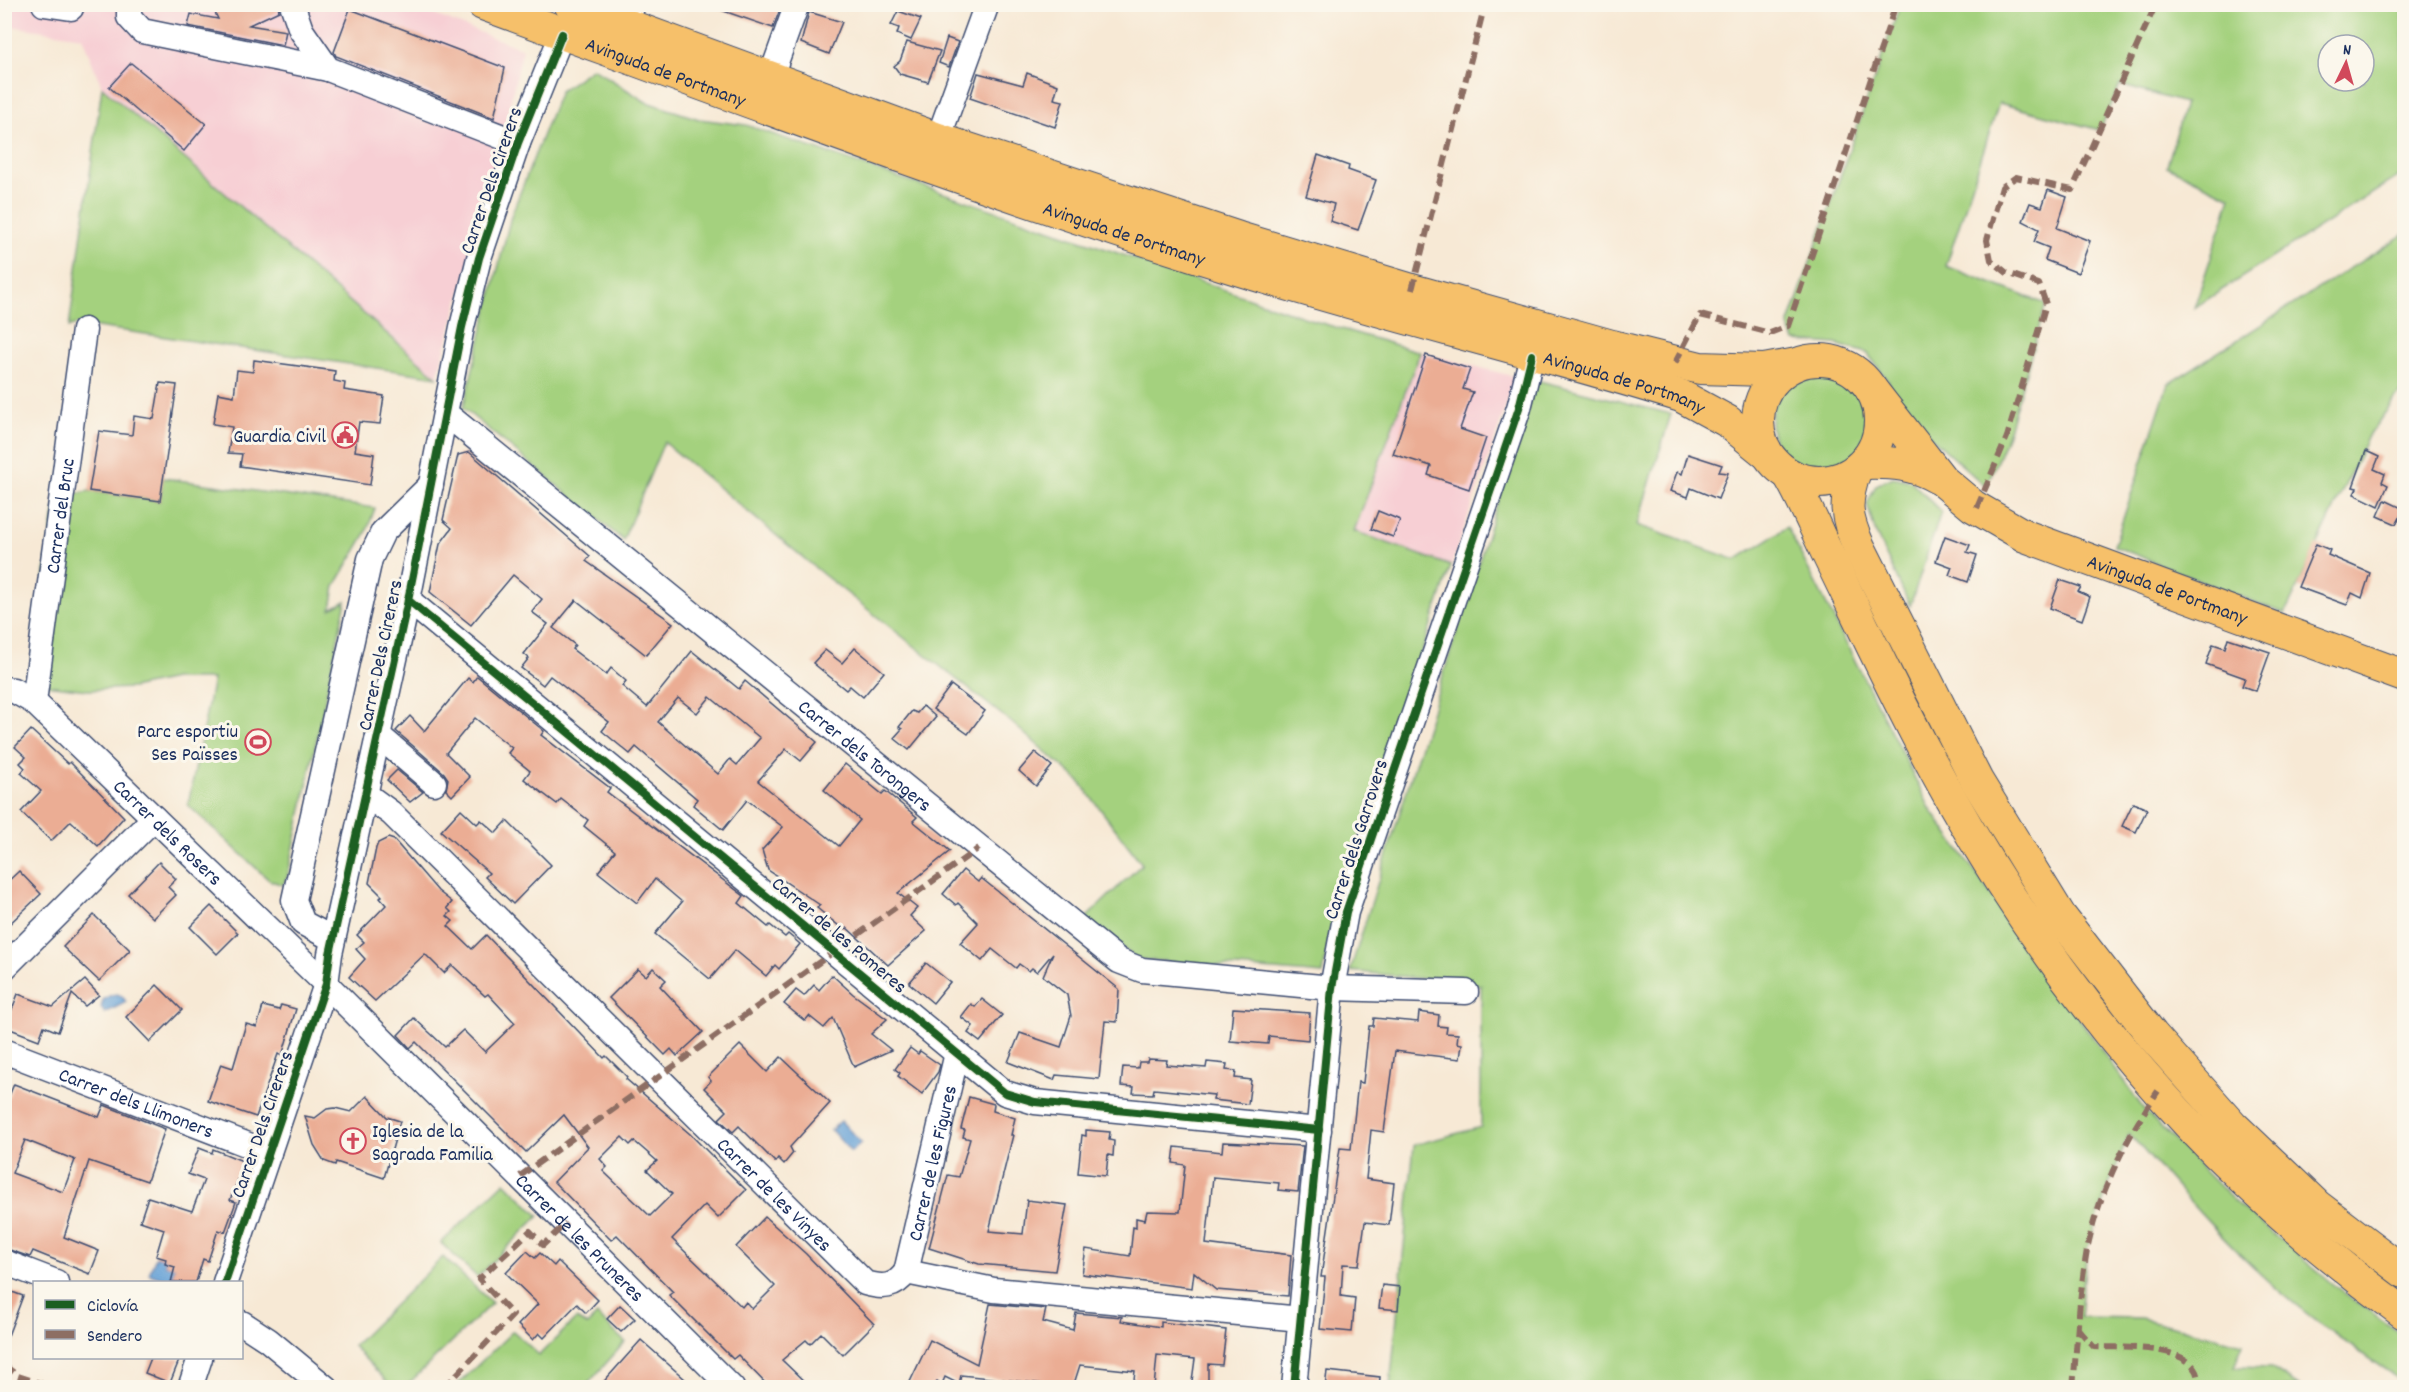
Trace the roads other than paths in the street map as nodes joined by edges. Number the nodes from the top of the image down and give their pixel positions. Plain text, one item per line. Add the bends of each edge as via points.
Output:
1 (44, 4) edge
2 (72, 4) edge
3 (129, 4) edge
4 (292, 4) edge
5 (483, 4) edge
6 (797, 4) edge
7 (987, 4) edge
8 (629, 15) edge
9 (566, 19) edge
10 (328, 69) junction
11 (770, 79) junction
12 (938, 139) junction
13 (518, 143) junction
14 (84, 330) dead end
15 (1532, 355) junction
16 (1797, 364) junction
17 (1871, 388) junction
18 (445, 413) junction
19 (1765, 452) junction
20 (1859, 467) junction
21 (1789, 475) junction
22 (1942, 480) junction
23 (431, 485) junction
24 (408, 600) junction
25 (2404, 676) edge
26 (4, 689) edge
27 (34, 702) junction
28 (378, 735) junction
29 (434, 783) dead end
30 (365, 794) junction
31 (154, 818) junction
32 (333, 939) junction
33 (4, 968) edge
34 (326, 984) junction
35 (1332, 987) junction
36 (1466, 992) dead end
37 (4, 1051) edge
38 (957, 1053) junction
39 (1319, 1130) junction
40 (269, 1153) junction
41 (4, 1262) edge
42 (906, 1272) junction
43 (2404, 1272) edge
44 (54, 1281) edge
45 (225, 1281) edge
46 (2404, 1313) edge
47 (1301, 1318) junction
48 (243, 1324) edge
49 (200, 1359) edge
50 (190, 1388) edge
51 (326, 1388) edge
52 (732, 1388) edge
53 (1294, 1388) edge

1 - 2 street via 71,8
3 - 10 street via 129,17 142,31
4 - 10 street via 300,30
5 - 9 main road, Avinguda de Portmany
6 - 11 street
7 - 12 street
8 - 9 main road, Avinguda de Portmany
8 - 11 main road, Avinguda de Portmany
9 - 13 street, Carrer Dels Cirerers
9 - 15 main road, Avinguda de Portmany via 844,137 1065,214 1259,276
10 - 13 street
11 - 12 main road, Avinguda de Portmany
12 - 16 main road, Avinguda de Portmany via 1239,238 1612,346 1700,368 1764,370
13 - 18 street, Carrer Dels Cirerers via 479,258
14 - 27 street, Carrer del Bruc
15 - 19 main road, Avinguda de Portmany via 1681,396 1727,421
15 - 35 street, Carrer dels Garrovers via 1515,419 1346,912
16 - 17 main road via 1825,360 1843,365
16 - 19 main road via 1773,379 1759,404 1757,423
17 - 20 main road via 1880,423 1874,449
17 - 22 main road, Avinguda de Portmany
18 - 23 street, Carrer Dels Cirerers
18 - 35 street, Carrer dels Torongers via 1119,961 1142,970
19 - 21 main road
20 - 21 main road via 1845,477 1822,483
20 - 22 main road, Avinguda de Portmany via 1909,464
20 - 43 main road via 1848,489 1846,513 1859,547 1977,781 2060,916 2152,1035 2232,1125 2317,1206
21 - 46 main road via 1950,797 2037,939 2132,1063 2214,1151 2300,1233
22 - 25 main road, Avinguda de Portmany via 1972,506 2025,536
23 - 24 street, Carrer Dels Cirerers
23 - 32 street via 383,532 370,559 294,900 303,923
24 - 28 street, Carrer Dels Cirerers
24 - 38 street, Carrer de les Pomeres
26 - 27 street, Carrer dels Rosers
27 - 31 street, Carrer dels Rosers
28 - 29 street
28 - 30 street, Carrer Dels Cirerers
30 - 32 street, Carrer Dels Cirerers
30 - 42 street, Carrer de les Vinyes via 391,813 854,1274 877,1287 892,1285
31 - 33 street
31 - 34 street, Carrer dels Rosers
32 - 34 street, Carrer Dels Cirerers
34 - 40 street, Carrer Dels Cirerers
34 - 52 street, Carrer de les Pruneres
35 - 36 street, Carrer dels Torongers
35 - 39 street, Carrer dels Garrovers
37 - 40 street, Carrer dels Llimoners
38 - 39 street, Carrer de les Pomeres via 1005,1092 1022,1100
38 - 42 street, Carrer de les Figures
39 - 47 street, Carrer dels Garrovers
40 - 45 street, Carrer Dels Cirerers
41 - 44 street
42 - 47 street via 994,1290
47 - 53 street, Carrer dels Garrovers
48 - 51 street
49 - 50 street

